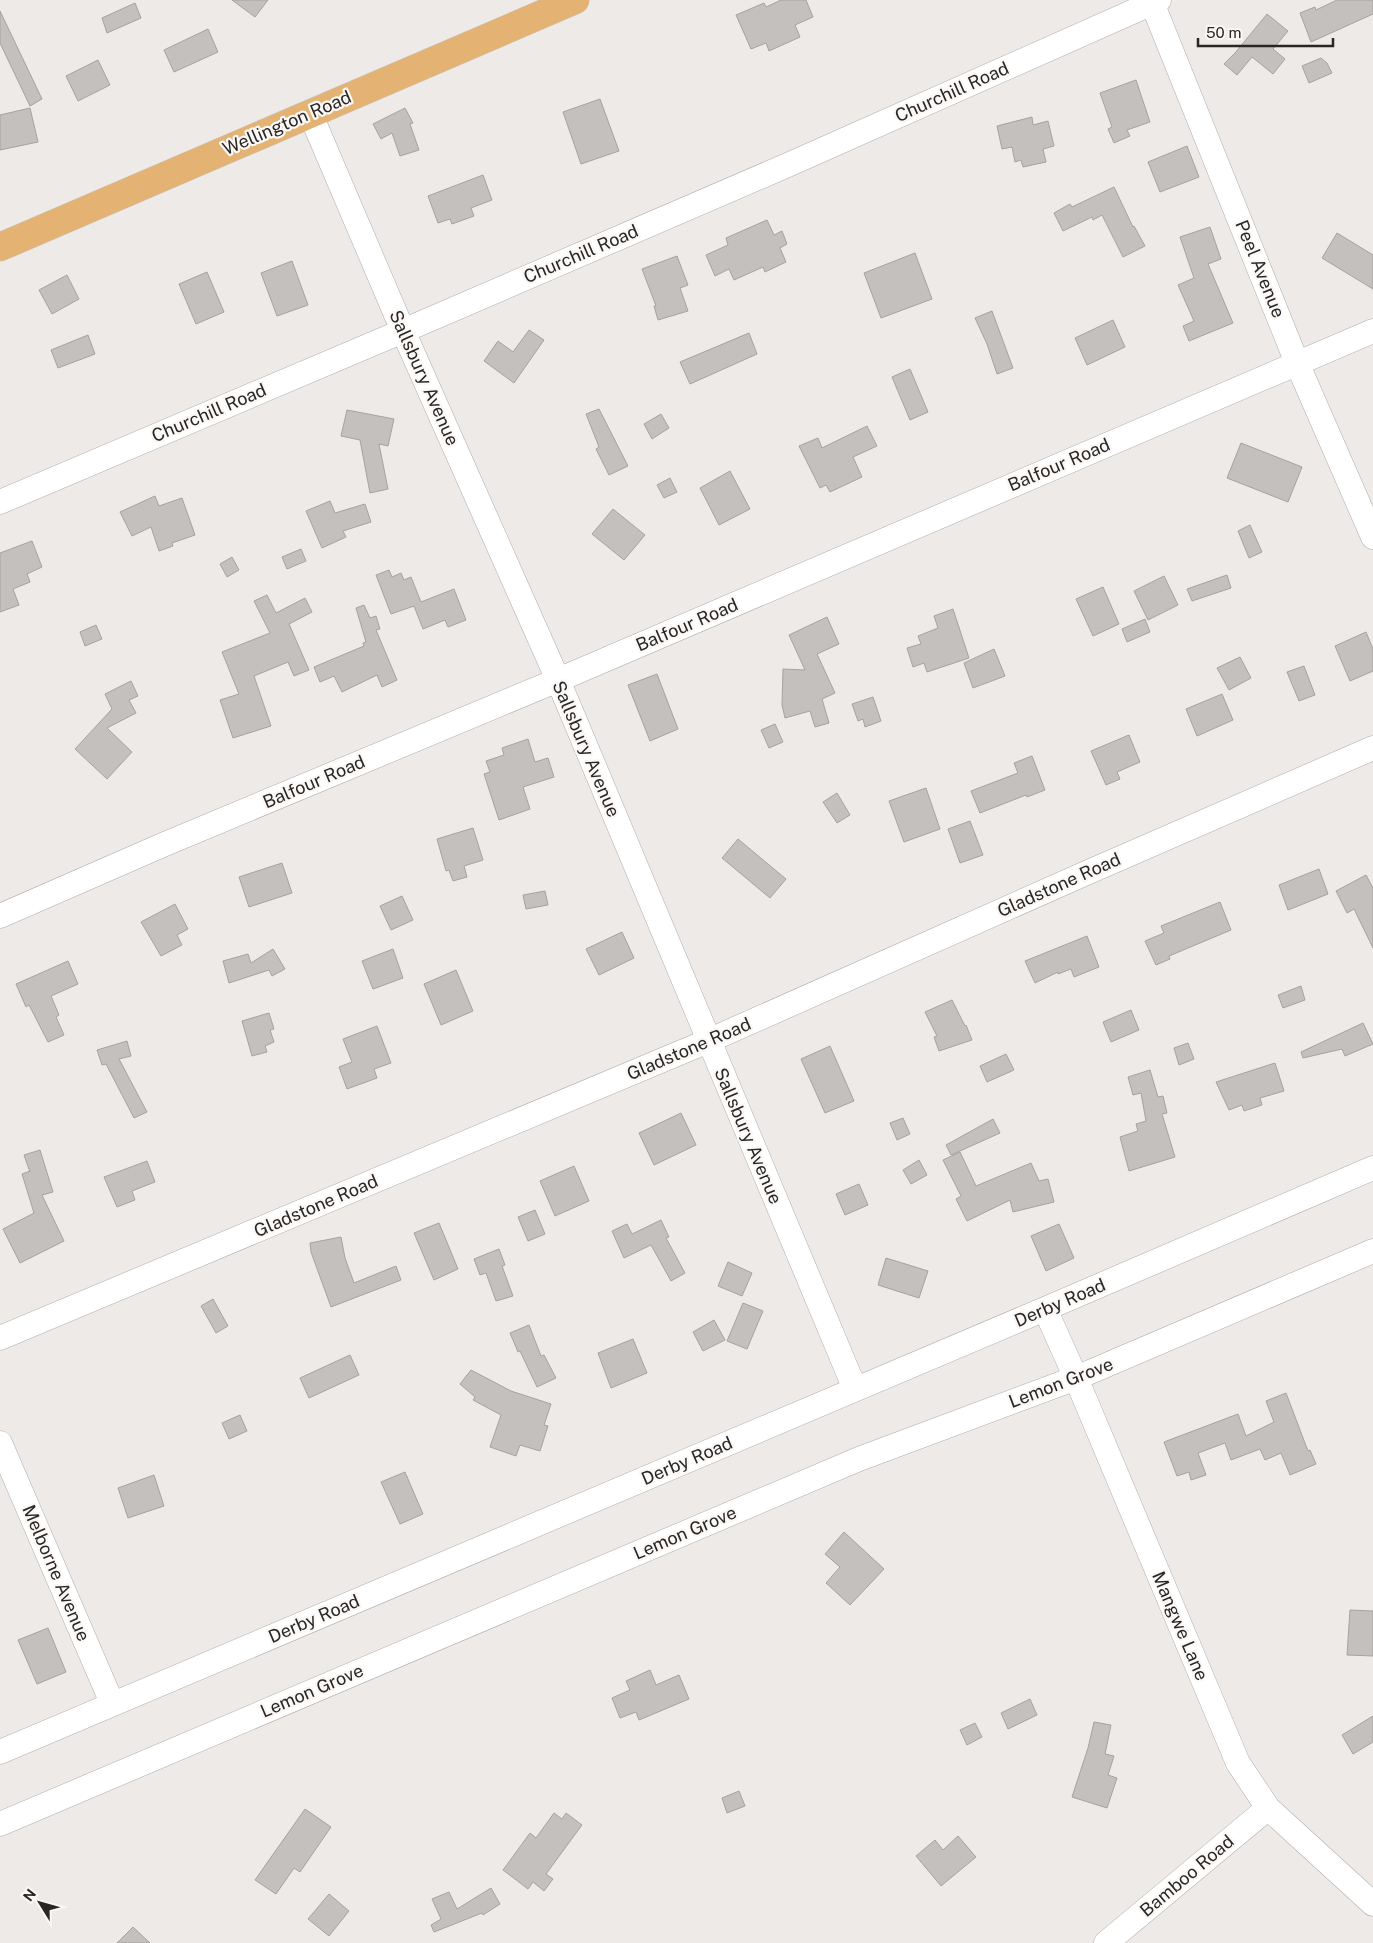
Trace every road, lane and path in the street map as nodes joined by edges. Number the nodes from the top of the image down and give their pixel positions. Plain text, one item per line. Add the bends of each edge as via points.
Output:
1 (575, 0) edge
2 (1155, 1) edge
3 (310, 113) junction
4 (0, 247) edge
5 (403, 331) junction
6 (1373, 332) edge
7 (1298, 364) junction
8 (0, 502) edge
9 (1373, 537) edge
10 (558, 680) junction
11 (1373, 748) edge
12 (0, 916) edge
13 (708, 1041) junction
14 (1373, 1168) edge
15 (1373, 1251) edge
16 (1045, 1309) junction
17 (0, 1338) edge
18 (1076, 1378) junction
19 (855, 1389) junction
20 (0, 1443) edge
21 (112, 1704) junction
22 (0, 1752) edge
23 (1268, 1808) junction
24 (0, 1824) edge
25 (1373, 1904) edge
26 (1106, 1943) edge

1 - 3 main road, Wellington Road
2 - 5 street, Churchill Road via 781,168
2 - 7 street, Peel Avenue
3 - 4 main road, Wellington Road
3 - 5 street, Sallsbury Avenue
5 - 8 street, Churchill Road
5 - 10 street, Sallsbury Avenue
6 - 7 street, Balfour Road
7 - 9 street, Peel Avenue
7 - 10 street, Balfour Road
10 - 12 street, Balfour Road
10 - 13 street, Sallsbury Avenue
11 - 13 street, Gladstone Road
13 - 17 street, Gladstone Road
13 - 19 street, Sallsbury Avenue
14 - 16 street, Derby Road
15 - 18 street, Lemon Grove
16 - 18 street, Mangwe Lane
16 - 19 street, Derby Road
18 - 23 street, Mangwe Lane via 1238,1763
18 - 24 street, Lemon Grove via 859,1459
19 - 21 street, Derby Road
20 - 21 street, Melborne Avenue
21 - 22 street, Derby Road
23 - 25 street, Mangwe Lane
23 - 26 street, Bamboo Road

